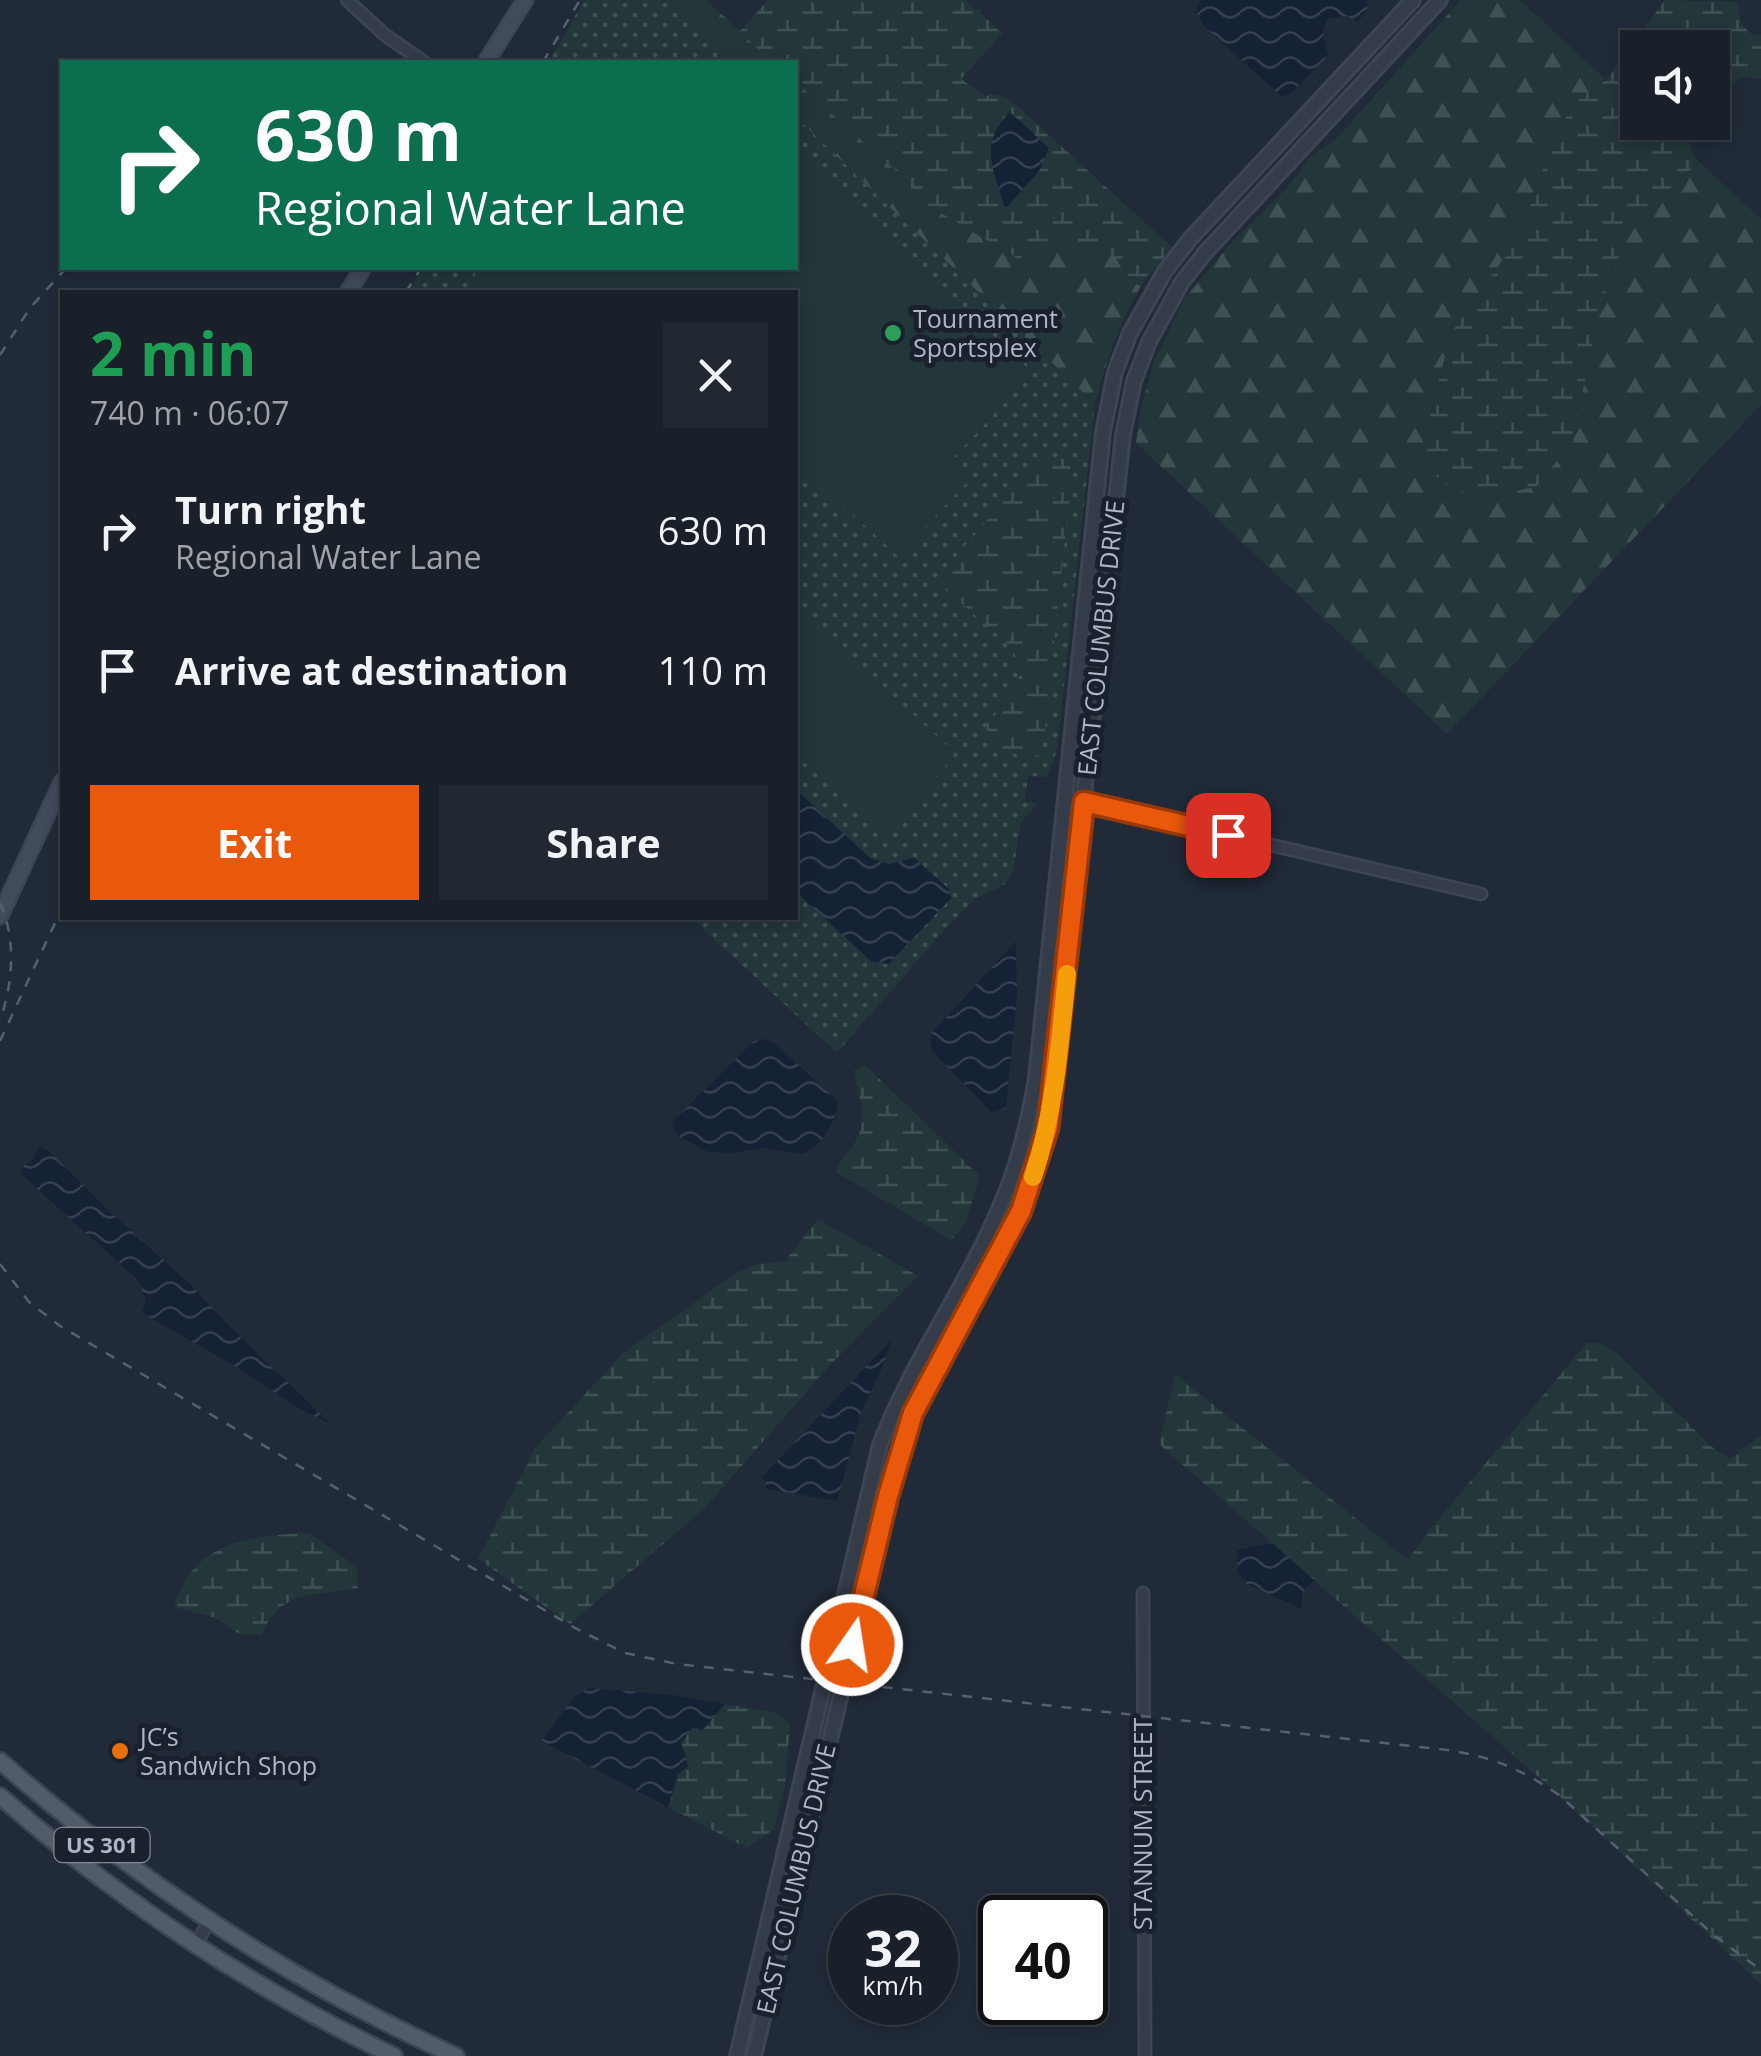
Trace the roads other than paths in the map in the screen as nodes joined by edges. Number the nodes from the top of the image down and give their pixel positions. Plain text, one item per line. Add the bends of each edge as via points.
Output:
1 (347, 0) edge
2 (525, 0) edge
3 (1414, 0) edge
4 (1440, 0) edge
5 (421, 60) edge
6 (487, 60) edge
7 (60, 786) edge
8 (1064, 797) junction
9 (1084, 802) junction
10 (1481, 894) dead end
11 (0, 916) edge
12 (966, 1272) junction
13 (984, 1281) junction
14 (1144, 1593) dead end
15 (0, 1761) edge
16 (0, 1796) edge
17 (774, 1887) junction
18 (794, 1891) junction
19 (209, 1921) junction
20 (196, 1944) junction
21 (453, 2055) edge
22 (394, 2056) edge
23 (737, 2056) edge
24 (754, 2056) edge
25 (1146, 2056) edge

1 - 5 street
2 - 6 main road
3 - 8 street, EAST COLUMBUS DRIVE via 1190,240 1130,333 1103,432
4 - 9 street, EAST COLUMBUS DRIVE via 1205,253 1149,342 1123,436
7 - 11 main road
8 - 9 street
8 - 12 street, EAST COLUMBUS DRIVE via 1029,1119 1003,1201
9 - 10 street
9 - 13 street, EAST COLUMBUS DRIVE via 1048,1128 1021,1211
12 - 13 street
12 - 17 street, EAST COLUMBUS DRIVE via 910,1372 880,1445
13 - 18 street, EAST COLUMBUS DRIVE via 927,1384 899,1453
14 - 25 street, STANNUM STREET
15 - 19 main road, US 301
16 - 20 main road, US 301
17 - 18 street
17 - 23 street, EAST COLUMBUS DRIVE
18 - 24 street, EAST COLUMBUS DRIVE
19 - 20 street
19 - 21 main road, US 301 via 308,1982
20 - 22 main road, US 301

